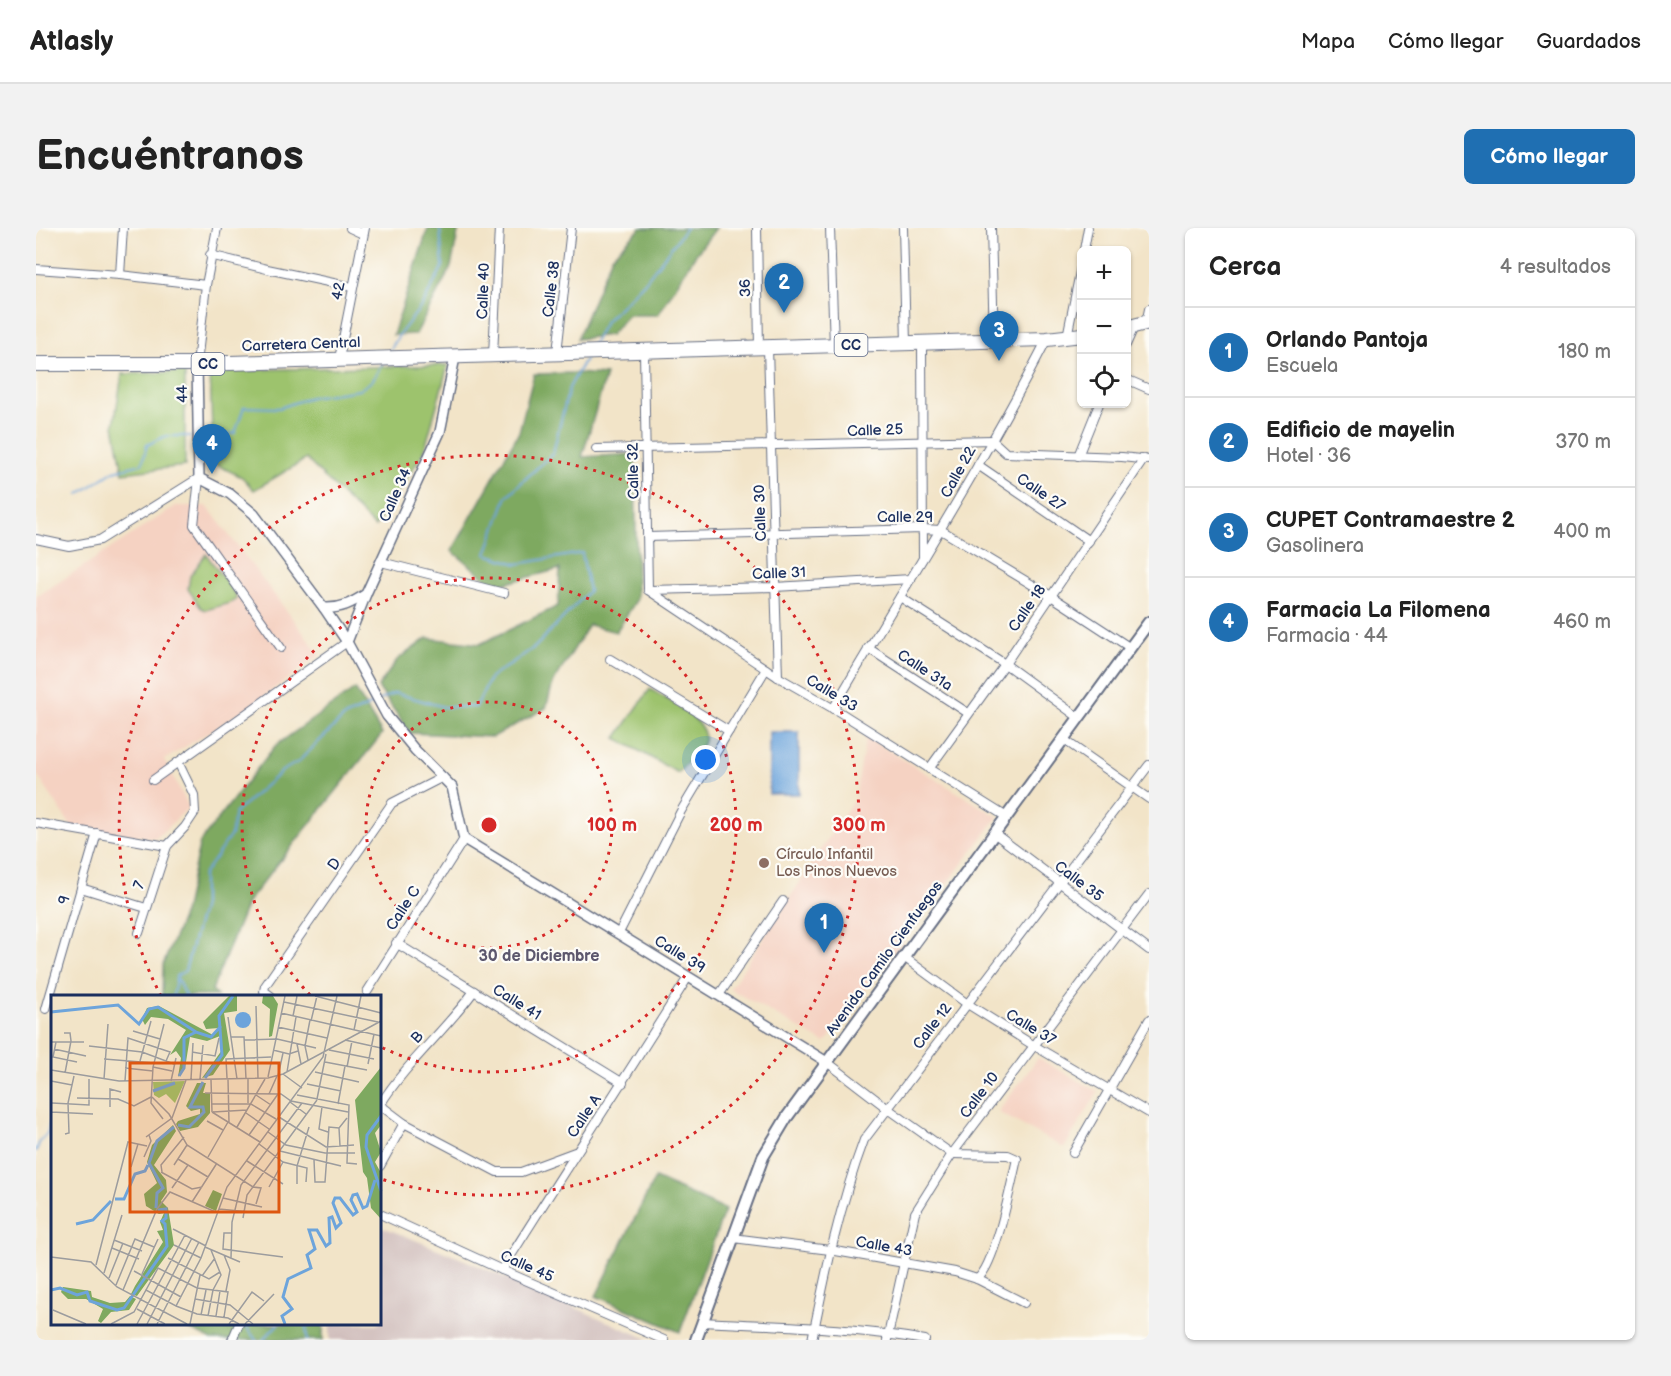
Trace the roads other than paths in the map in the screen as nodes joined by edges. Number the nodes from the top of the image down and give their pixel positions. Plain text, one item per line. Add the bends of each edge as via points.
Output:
1 (123, 228) edge
2 (217, 228) edge
3 (350, 228) edge
4 (499, 228) edge
5 (571, 228) edge
6 (757, 228) edge
7 (830, 228) edge
8 (903, 228) edge
9 (991, 228) edge
10 (1088, 228) edge
11 (364, 231) edge
12 (1085, 246) edge
13 (210, 255) junction
14 (36, 269) edge
15 (120, 275) junction
16 (206, 285) junction
17 (352, 286) junction
18 (1077, 287) edge
19 (1141, 322) edge
20 (1077, 336) edge
21 (1067, 337) junction
22 (1131, 337) edge
23 (1047, 339) junction
24 (994, 340) junction
25 (906, 343) junction
26 (922, 343) junction
27 (834, 346) junction
28 (764, 348) junction
29 (644, 351) junction
30 (562, 353) junction
31 (493, 356) junction
32 (455, 357) junction
33 (339, 359) junction
34 (36, 364) edge
35 (197, 364) junction
36 (1131, 381) edge
37 (1149, 389) edge
38 (1097, 408) edge
39 (992, 440) junction
40 (922, 442) junction
41 (771, 446) junction
42 (646, 447) junction
43 (596, 449) dead end
44 (1077, 456) junction
45 (1146, 459) edge
46 (978, 465) junction
47 (199, 478) junction
48 (922, 529) junction
49 (941, 530) junction
50 (774, 532) junction
51 (648, 537) junction
52 (36, 539) edge
53 (1089, 541) junction
54 (923, 558) junction
55 (381, 562) junction
56 (911, 579) junction
57 (775, 587) junction
58 (648, 590) junction
59 (504, 592) dead end
60 (366, 594) junction
61 (1051, 596) junction
62 (900, 597) junction
63 (324, 608) junction
64 (1147, 627) edge
65 (347, 642) junction
66 (1129, 647) junction
67 (281, 648) dead end
68 (868, 648) junction
69 (610, 659) dead end
70 (1005, 664) junction
71 (766, 669) junction
72 (778, 677) junction
73 (833, 709) junction
74 (968, 713) junction
75 (1078, 717) junction
76 (729, 731) junction
77 (1063, 739) junction
78 (178, 762) junction
79 (1149, 765) edge
80 (929, 769) junction
81 (443, 777) junction
82 (153, 780) dead end
83 (1133, 787) junction
84 (1149, 799) edge
85 (1005, 816) junction
86 (36, 823) edge
87 (97, 833) junction
88 (994, 833) junction
89 (464, 839) junction
90 (167, 846) junction
91 (1059, 883) junction
92 (81, 888) junction
93 (1149, 894) edge
94 (783, 901) dead end
95 (146, 908) junction
96 (1121, 930) junction
97 (139, 933) dead end
98 (619, 933) junction
99 (396, 943) junction
100 (1149, 950) edge
101 (904, 957) junction
102 (688, 977) junction
103 (474, 991) junction
104 (367, 992) dead end
105 (270, 995) edge
106 (719, 996) junction
107 (966, 1003) junction
108 (46, 1009) dead end
109 (1149, 1020) edge
110 (1034, 1045) junction
111 (827, 1062) junction
112 (623, 1083) junction
113 (1110, 1090) junction
114 (381, 1102) edge
115 (381, 1104) edge
116 (887, 1108) junction
117 (1149, 1113) edge
118 (404, 1123) junction
119 (575, 1152) junction
120 (1073, 1153) dead end
121 (952, 1154) junction
122 (381, 1164) edge
123 (381, 1214) edge
124 (733, 1238) junction
125 (830, 1250) junction
126 (904, 1264) junction
127 (502, 1270) junction
128 (977, 1279) junction
129 (1023, 1303) dead end
130 (703, 1322) junction
131 (238, 1325) edge
132 (815, 1327) junction
133 (888, 1337) edge
134 (232, 1340) edge
135 (664, 1340) edge
136 (696, 1340) edge
137 (812, 1340) edge
138 (925, 1340) edge

1 - 15 street
2 - 13 street, 44
3 - 11 street
4 - 31 street, Calle 40
5 - 30 street, Calle 38
6 - 28 street, 36
7 - 27 street
8 - 25 street
9 - 24 street
10 - 12 street
11 - 17 street, 42
13 - 16 street, 44
13 - 17 street
14 - 15 street
15 - 16 street
16 - 35 street, 44
17 - 33 street, 42
18 - 21 street
19 - 22 street
20 - 21 highway, CC
21 - 23 highway, CC
23 - 24 highway, CC
23 - 39 street, Calle 22
24 - 26 highway, CC
25 - 26 highway, CC
25 - 27 highway, CC
26 - 40 street
27 - 28 highway, CC
28 - 29 highway, CC
28 - 41 street, Calle 30
29 - 30 highway, CC
29 - 42 street, Calle 32
30 - 31 highway, Carretera Central / CC
31 - 32 highway, Carretera Central / CC
32 - 33 highway, Carretera Central / CC
32 - 55 street, Calle 34 via 440,432
33 - 35 highway, Carretera Central / CC
34 - 35 highway, Carretera Central / CC
35 - 47 street, 44
36 - 37 street
38 - 44 street
39 - 40 street, Calle 25
39 - 44 street via 1006,453
39 - 46 street, Calle 22
40 - 41 street, Calle 25
40 - 48 street
41 - 42 street, Calle 25
41 - 50 street, Calle 30
42 - 43 street, Calle 25
42 - 51 street, Calle 32
44 - 45 street
45 - 53 street, Calle 18
46 - 49 street, Calle 22
46 - 53 street, Calle 27
47 - 52 street via 100,540 69,546
47 - 63 street via 230,494 254,514
47 - 67 street, 44 via 194,525
48 - 49 street, Calle 29
48 - 50 street, Calle 29
48 - 54 street
49 - 54 street, Calle 22
49 - 61 street, Calle 29
50 - 51 street, Calle 29
50 - 57 street, Calle 30
51 - 58 street, Calle 32
53 - 61 street, Calle 18
54 - 56 street, Calle 22
55 - 59 street
55 - 60 street, Calle 34
56 - 57 street, Calle 31
56 - 62 street, Calle 22
57 - 58 street, Calle 31
57 - 72 street, Calle 30
58 - 71 street, Calle 33
60 - 63 street via 352,603
60 - 65 street, Calle 34
61 - 66 street, Calle 29
61 - 70 street, Calle 18
62 - 68 street, Calle 22
62 - 70 street
63 - 65 street
64 - 66 main road, Avenida Camilo Cienfuegos
65 - 78 street
65 - 81 street via 387,717
66 - 75 main road, Avenida Camilo Cienfuegos
68 - 73 street, Calle 22
68 - 74 street, Calle 31a
69 - 76 street
70 - 74 street, Calle 18
70 - 75 street
71 - 72 street, Calle 33
71 - 76 street
72 - 73 street, Calle 33
73 - 80 street, Calle 33
74 - 80 street, Calle 18
75 - 77 main road, Avenida Camilo Cienfuegos
76 - 98 street via 681,811
77 - 83 street
77 - 85 main road, Avenida Camilo Cienfuegos
78 - 82 street
78 - 90 street via 194,795 195,812
79 - 83 street, Calle 12
80 - 85 street, Calle 33
81 - 89 street via 452,787
81 - 105 street, D via 392,803 265,987
83 - 84 street
83 - 91 street, Calle 12
85 - 88 main road, Avenida Camilo Cienfuegos
86 - 87 street
87 - 90 street
87 - 92 street, 9
88 - 91 street, Calle 35
88 - 101 main road, Avenida Camilo Cienfuegos
89 - 98 street, Calle 39
89 - 99 street, Calle C
90 - 95 street, 7
91 - 96 street, Calle 35
91 - 107 street, Calle 12
92 - 95 street
92 - 108 street, 9
93 - 96 street, Calle 10
94 - 106 street
95 - 97 street, 7
96 - 100 street, Calle 35
96 - 110 street, Calle 10
98 - 102 street, Calle 39
99 - 103 street, Calle 41
99 - 104 street, Calle C
101 - 107 street, Calle 37
101 - 111 main road, Avenida Camilo Cienfuegos
102 - 106 street, Calle 39
102 - 112 street, Calle A
103 - 112 street, Calle 41
103 - 114 street, B
106 - 111 street, Calle 39
107 - 110 street, Calle 37
107 - 116 street, Calle 12
109 - 113 street
110 - 113 street, Calle 37
110 - 121 street, Calle 10
111 - 116 street, Calle 39
111 - 124 main road, Avenida Camilo Cienfuegos via 763,1157
112 - 119 street, Calle A
113 - 117 street, Calle 37
113 - 120 street
115 - 118 street
116 - 121 street, Calle 39
116 - 125 street, Calle 12 via 864,1140
118 - 119 street via 497,1172 521,1172
118 - 122 street
119 - 127 street, Calle A
121 - 126 street, Calle 10 via 915,1213
121 - 128 street via 1008,1155 1017,1160 993,1251
123 - 127 street, Calle 45
124 - 125 street, Calle 43
124 - 130 main road, Avenida Camilo Cienfuegos
125 - 126 street, Calle 43
125 - 132 street, Calle 12
126 - 128 street, Calle 43
126 - 133 street, Calle 10
127 - 135 street, Calle 45
128 - 129 street, Calle 43
130 - 132 street
130 - 136 main road, Avenida Camilo Cienfuegos
131 - 134 street
132 - 133 street
132 - 137 street, Calle 12
133 - 138 street

